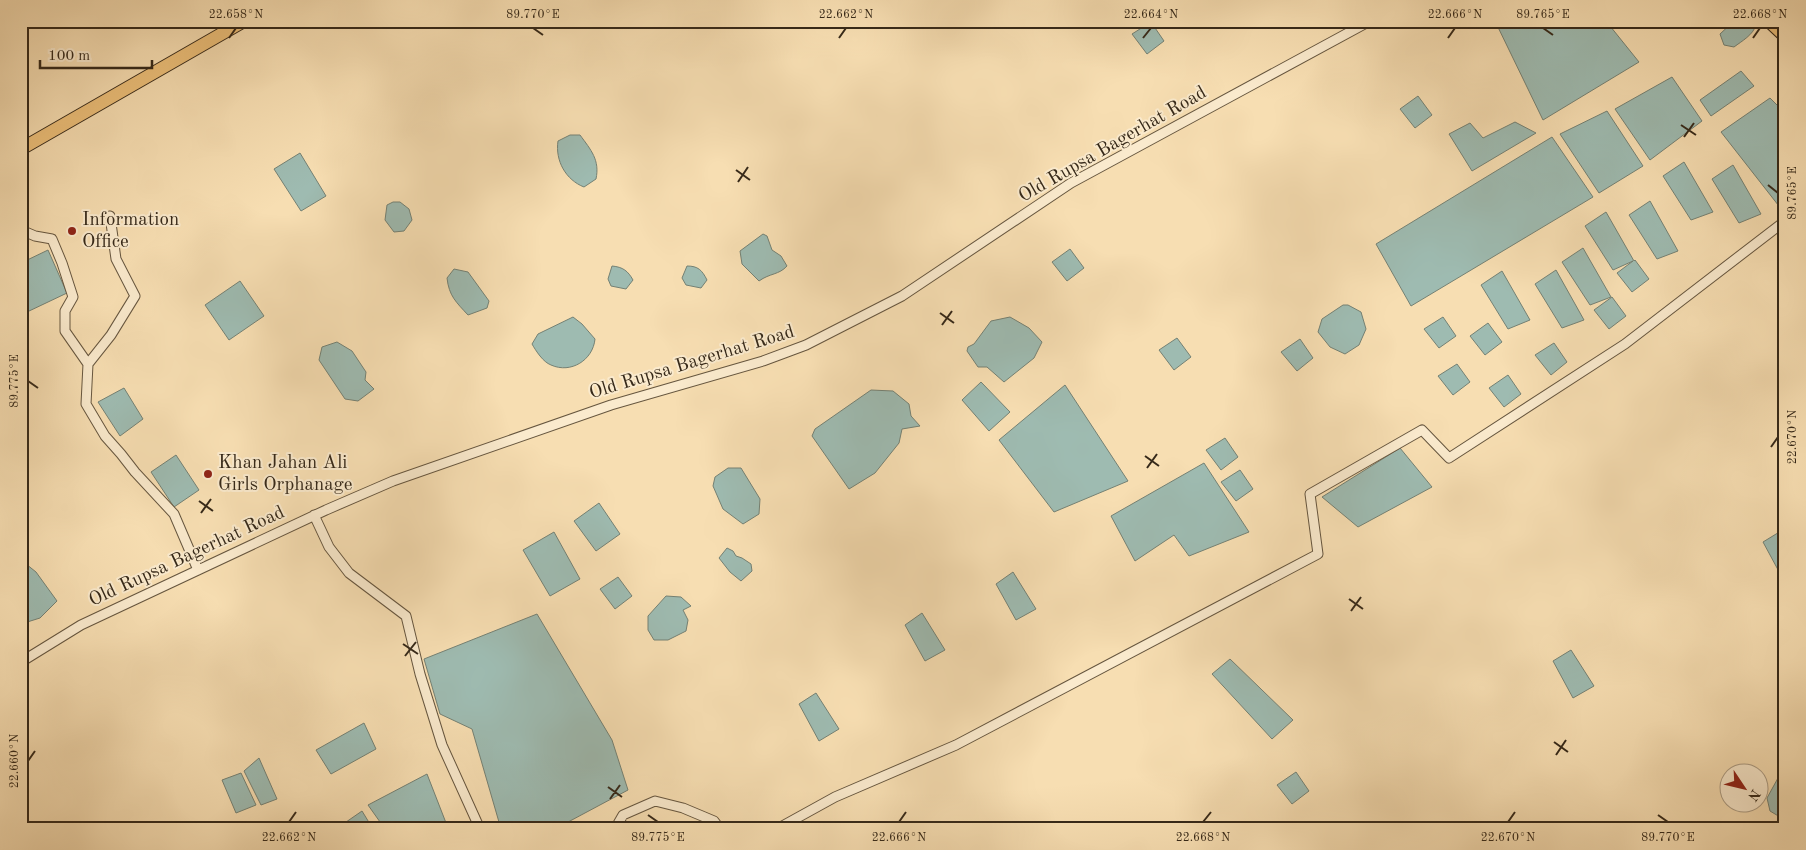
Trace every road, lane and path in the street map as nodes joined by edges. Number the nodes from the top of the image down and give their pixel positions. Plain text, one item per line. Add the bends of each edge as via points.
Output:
1 (244, 21) edge
2 (1370, 21) edge
3 (1768, 21) edge
4 (1785, 38) edge
5 (21, 149) edge
6 (110, 216) dead end
7 (1785, 221) edge
8 (21, 230) edge
9 (88, 364) junction
10 (314, 515) junction
11 (198, 570) junction
12 (21, 662) edge
13 (480, 829) edge
14 (615, 829) edge
15 (720, 829) edge
16 (777, 829) edge

1 - 5 highway
2 - 10 street, Old Rupsa Bagerhat Road via 1071,183 902,296 806,345 763,361 610,405 393,481
3 - 4 main road
6 - 9 street via 116,259 136,296
7 - 16 street via 1624,344 1449,458 1422,430 1310,494 1318,554 956,745 835,797
8 - 9 street via 52,239 73,297 65,311 65,331
9 - 11 street via 86,404 105,436 174,514
10 - 11 street, Old Rupsa Bagerhat Road
10 - 13 street via 329,547 349,573 406,616 442,745
11 - 12 street, Old Rupsa Bagerhat Road via 81,625
14 - 15 street via 623,815 655,801 714,821

